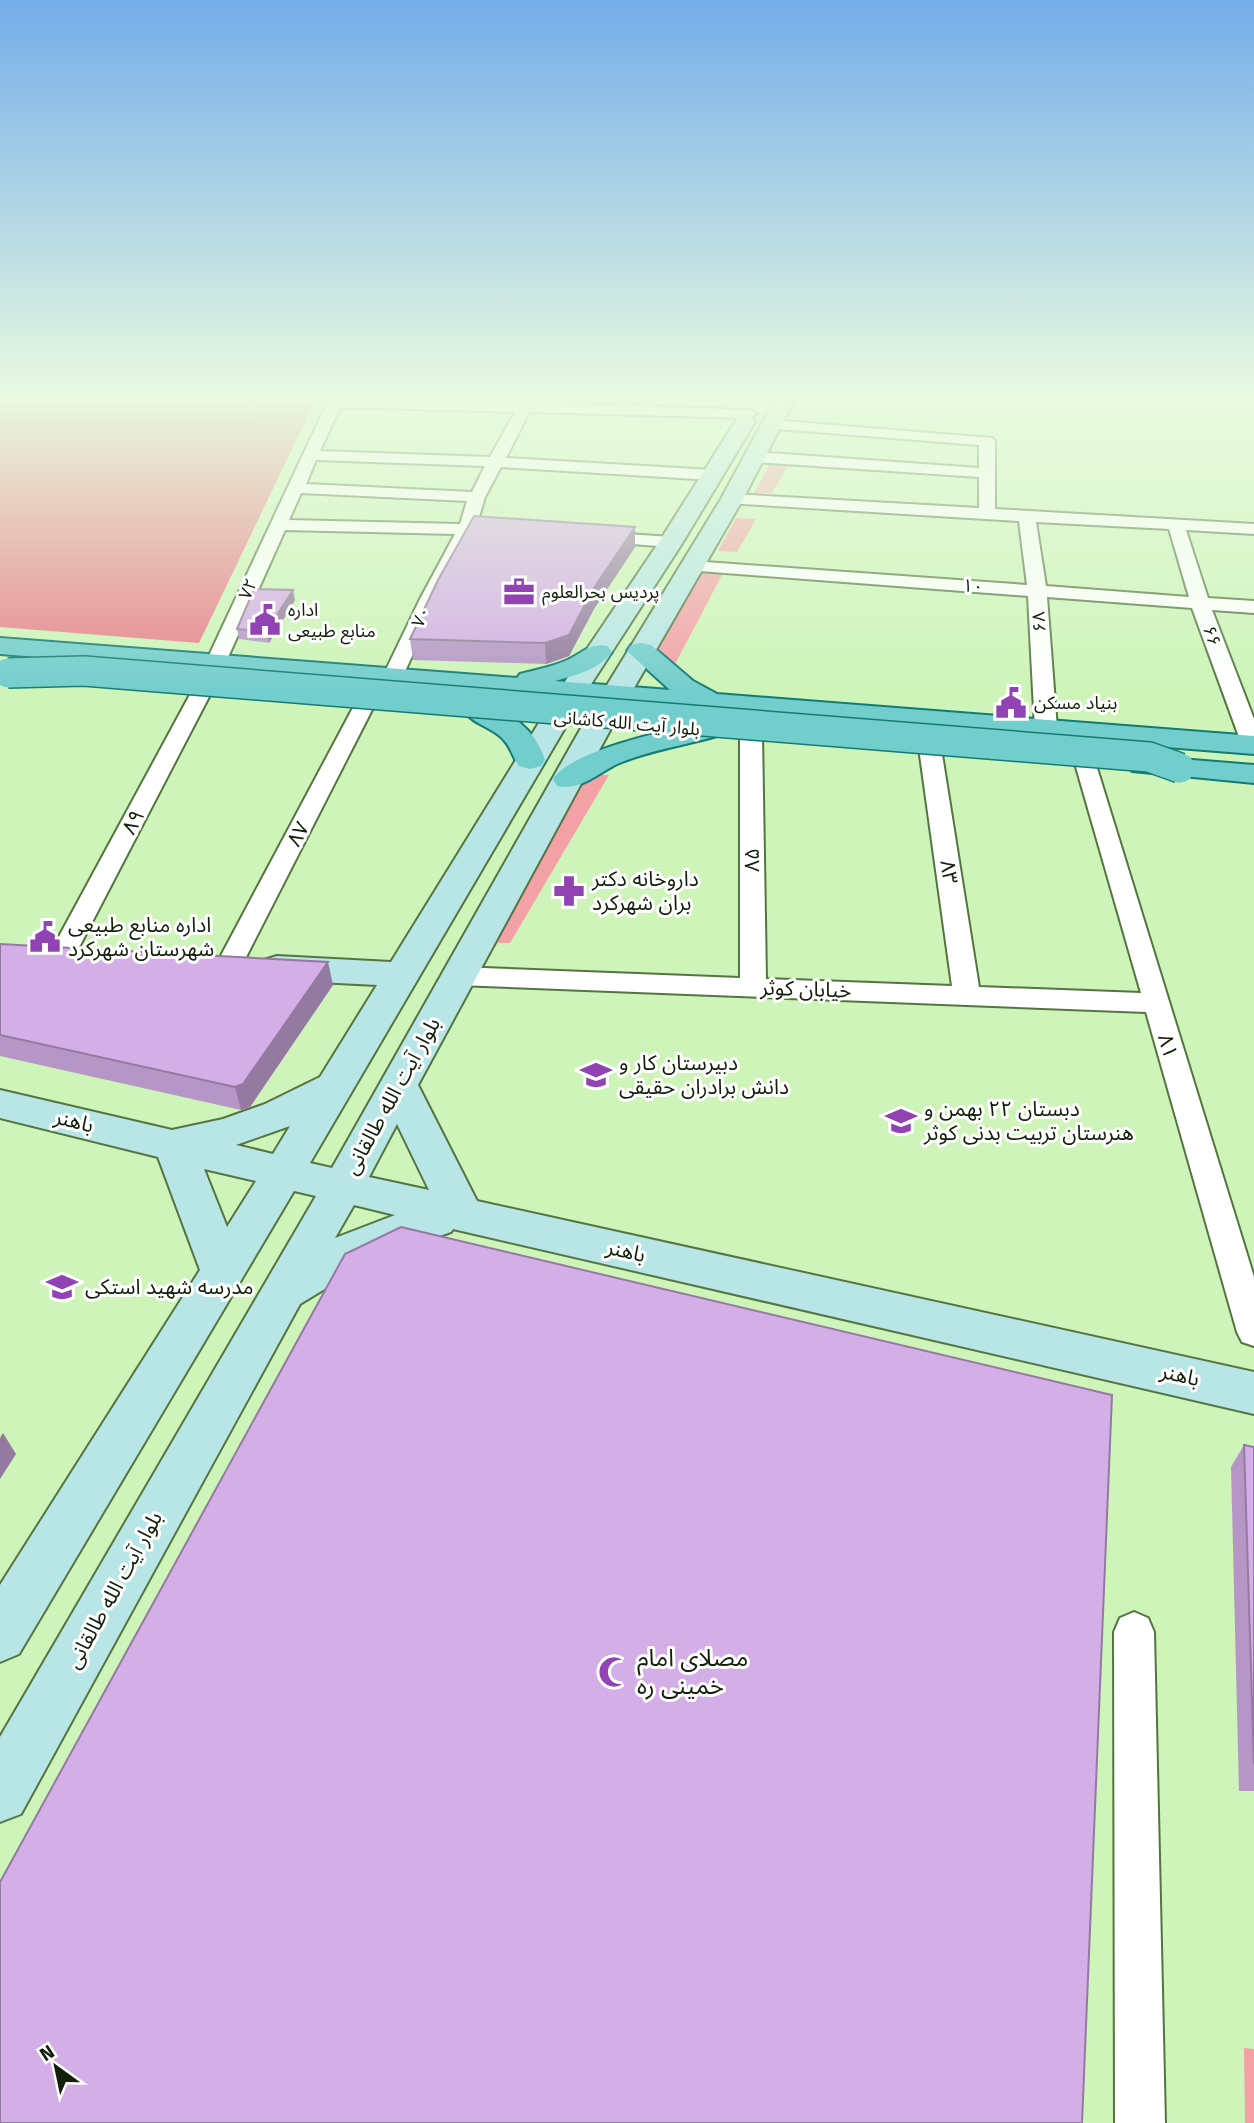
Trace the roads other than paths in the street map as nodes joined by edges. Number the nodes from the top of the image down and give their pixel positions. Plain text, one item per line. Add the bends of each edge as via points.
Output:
1 (290, 498) edge
2 (477, 498) edge
3 (699, 498) edge
4 (986, 498) edge
5 (732, 499) joint
6 (987, 514) junction
7 (1027, 516) junction
8 (1176, 524) junction
9 (277, 525) junction
10 (468, 527) junction
11 (1254, 529) edge
12 (522, 531) edge
13 (577, 535) edge
14 (671, 542) junction
15 (692, 566) junction
16 (1037, 591) junction
17 (1200, 603) junction
18 (1254, 607) edge
19 (617, 625) junction
20 (647, 640) junction
21 (28, 649) junction
22 (598, 652) junction
23 (3, 664) edge
24 (209, 677) junction
25 (392, 678) junction
26 (484, 698) junction
27 (366, 702) junction
28 (564, 705) junction
29 (607, 708) junction
30 (711, 716) junction
31 (1046, 729) junction
32 (751, 733) junction
33 (1172, 739) junction
34 (930, 748) junction
35 (1254, 755) edge
36 (530, 760) junction
37 (1085, 760) junction
38 (1180, 768) junction
39 (568, 779) junction
40 (25, 953) edge
41 (62, 955) junction
42 (104, 958) edge
43 (215, 965) joint
44 (400, 974) junction
45 (457, 976) junction
46 (753, 987) junction
47 (967, 996) junction
48 (1155, 1003) junction
49 (398, 1084) junction
50 (334, 1087) junction
51 (0, 1104) edge
52 (174, 1145) junction
53 (283, 1172) junction
54 (343, 1186) junction
55 (462, 1214) junction
56 (223, 1272) junction
57 (281, 1295) junction
58 (1254, 1332) edge
59 (1254, 1394) edge
60 (1134, 1632) dead end
61 (0, 1635) edge
62 (0, 1793) edge
63 (1140, 2123) edge

1 - 9 street, ۷۲
2 - 10 street, ۷۰
3 - 14 main road, بلوار آیت الله طالقانی
4 - 6 street
5 - 6 street
5 - 15 main road, بلوار آیت الله طالقانی
6 - 7 street
7 - 8 street
7 - 16 street, ۶۸
8 - 11 street
8 - 17 street, ۶۶
9 - 10 street
9 - 24 street, ۷۲
10 - 12 street
10 - 25 street, ۷۰
13 - 14 street
14 - 19 main road, بلوار آیت الله طالقانی
15 - 16 street, ۱۰
15 - 20 main road, بلوار آیت الله طالقانی
16 - 17 street, ۱۰
16 - 31 street, ۶۸
17 - 18 street, ۱۰
17 - 35 street, ۶۶
19 - 20 main road
19 - 22 main road, بلوار آیت الله طالقانی
20 - 29 main road, بلوار آیت الله طالقانی
20 - 30 main road
21 - 23 main road, بلوار آیت الله کاشانی
21 - 24 main road, بلوار آیت الله کاشانی
21 - 33 main road via 105,662 1132,745
22 - 26 main road via 578,666
22 - 28 main road, بلوار آیت الله طالقانی
23 - 24 main road, بلوار آیت الله کاشانی
23 - 38 main road, bridge via 1135,755
24 - 25 main road, بلوار آیت الله کاشانی
24 - 27 main road, بلوار آیت الله کاشانی
24 - 41 street, ۸۹
25 - 26 main road, بلوار آیت الله کاشانی
26 - 27 main road, بلوار آیت الله کاشانی
26 - 28 main road, بلوار آیت الله کاشانی
26 - 36 main road via 499,721 526,747
27 - 43 street, ۸۷
28 - 29 main road, بلوار آیت الله کاشانی
28 - 36 main road, بلوار آیت الله طالقانی
29 - 30 main road, بلوار آیت الله کاشانی
29 - 39 main road, بلوار آیت الله طالقانی
30 - 31 main road, بلوار آیت الله کاشانی
30 - 32 main road, بلوار آیت الله کاشانی
30 - 39 main road via 608,757
31 - 33 main road, بلوار آیت الله کاشانی
32 - 34 main road, بلوار آیت الله کاشانی
32 - 46 street, ۸۵
33 - 35 main road, بلوار آیت الله کاشانی
34 - 37 main road, بلوار آیت الله کاشانی
34 - 47 street, ۸۳
35 - 38 main road, بلوار آیت الله کاشانی
36 - 44 main road, بلوار آیت الله طالقانی
37 - 38 main road, بلوار آیت الله کاشانی
37 - 48 street, ۸۱
39 - 45 main road, بلوار آیت الله طالقانی
40 - 41 main road
41 - 42 main road
43 - 44 main road
44 - 50 main road, بلوار آیت الله طالقانی
45 - 46 street, خیابان کوثر
45 - 49 main road, بلوار آیت الله طالقانی
46 - 47 street, خیابان کوثر
47 - 48 street, خیابان کوثر
48 - 58 street, ۸۱
49 - 54 main road, بلوار آیت الله طالقانی
49 - 55 main road
50 - 52 main road via 258,1125
50 - 53 main road, بلوار آیت الله طالقانی
51 - 52 main road, باهنر
52 - 53 main road, باهنر
52 - 56 main road
53 - 54 main road, باهنر
53 - 56 main road, بلوار آیت الله طالقانی
54 - 55 main road, باهنر
54 - 57 main road, بلوار آیت الله طالقانی
55 - 57 main road via 366,1242 314,1270
55 - 59 main road, باهنر
56 - 61 main road, بلوار آیت الله طالقانی
57 - 62 main road, بلوار آیت الله طالقانی
60 - 63 street

